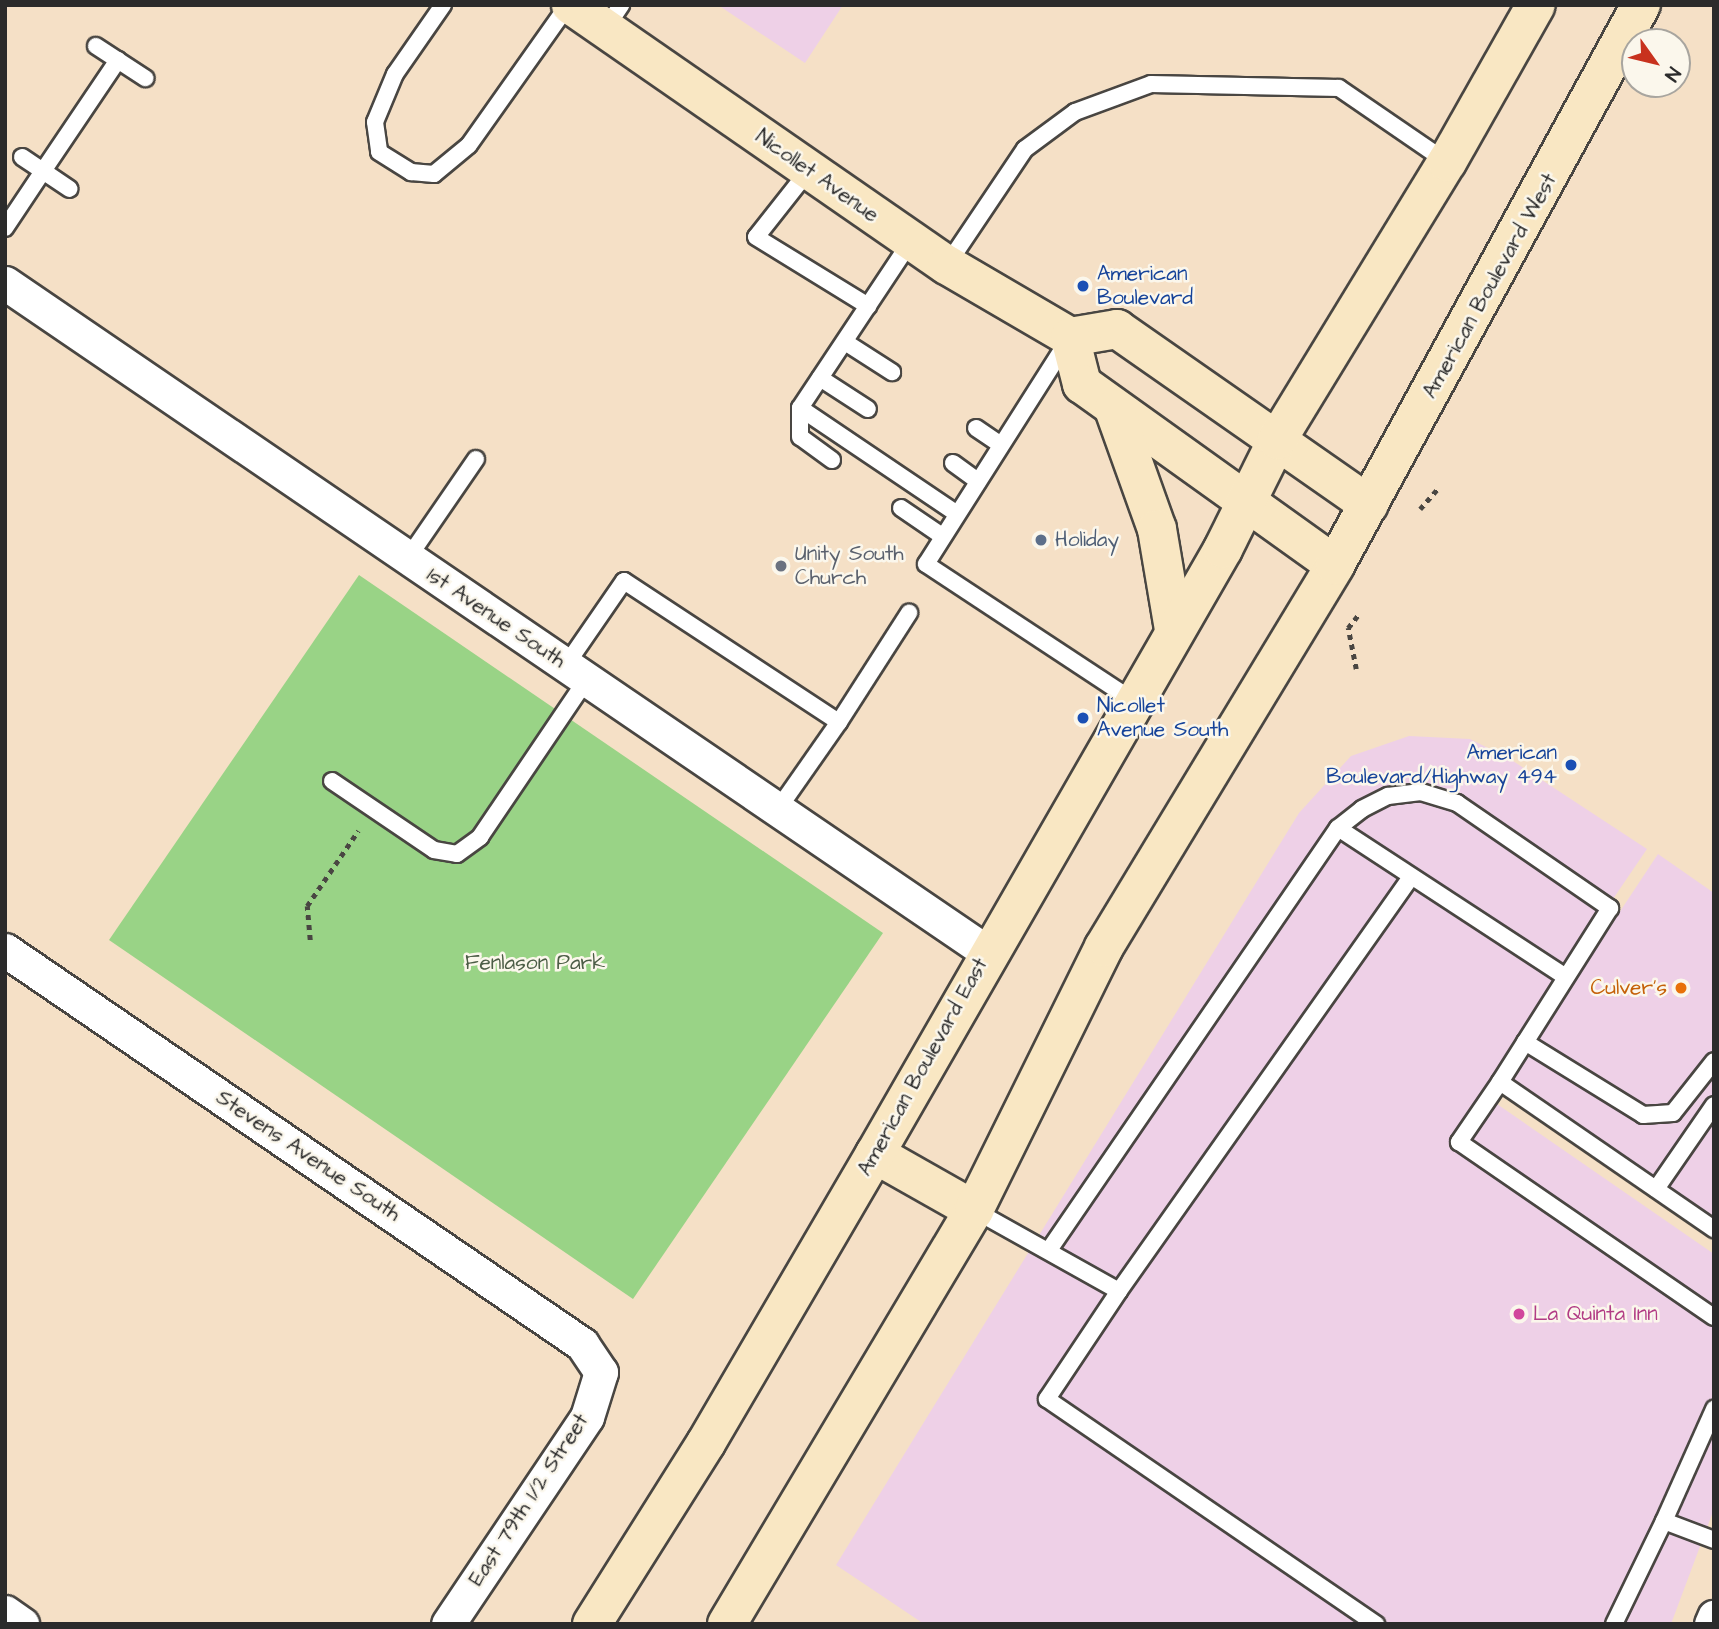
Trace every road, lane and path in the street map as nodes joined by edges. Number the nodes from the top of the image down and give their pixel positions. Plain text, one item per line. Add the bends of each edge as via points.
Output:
1 (443, 5) edge
2 (569, 5) edge
3 (1536, 5) edge
4 (1641, 5) edge
5 (613, 17) edge
6 (96, 46) dead end
7 (118, 60) junction
8 (145, 78) dead end
9 (22, 157) dead end
10 (1447, 162) junction
11 (808, 170) junction
12 (43, 171) junction
13 (70, 189) dead end
14 (5, 228) edge
15 (911, 241) junction
16 (947, 265) junction
17 (5, 283) edge
18 (868, 306) junction
19 (1070, 337) junction
20 (845, 342) junction
21 (892, 372) dead end
22 (820, 379) junction
23 (800, 408) junction
24 (1114, 408) junction
25 (868, 409) dead end
26 (976, 429) dead end
27 (1277, 440) junction
28 (1001, 445) junction
29 (476, 459) dead end
30 (832, 460) dead end
31 (953, 463) dead end
32 (978, 481) junction
33 (1439, 488) dead end
34 (1247, 505) junction
35 (1369, 505) junction
36 (901, 508) dead end
37 (1420, 509) dead end
38 (957, 514) junction
39 (942, 536) junction
40 (408, 558) junction
41 (1335, 565) junction
42 (909, 613) dead end
43 (1359, 614) dead end
44 (1174, 630) junction
45 (1356, 669) dead end
46 (576, 672) junction
47 (1133, 701) junction
48 (839, 722) junction
49 (332, 781) dead end
50 (778, 809) junction
51 (1338, 828) junction
52 (358, 830) dead end
53 (1411, 877) junction
54 (310, 940) dead end
55 (5, 950) edge
56 (988, 952) junction
57 (1566, 978) junction
58 (1525, 1042) junction
59 (1714, 1061) edge
60 (1500, 1082) junction
61 (1714, 1105) edge
62 (875, 1154) junction
63 (1656, 1189) junction
64 (974, 1210) junction
65 (1713, 1227) edge
66 (1049, 1250) junction
67 (1119, 1291) junction
68 (1714, 1317) edge
69 (601, 1372) joint
70 (1714, 1409) edge
71 (1664, 1521) junction
72 (1714, 1540) edge
73 (5, 1612) edge
74 (1714, 1617) edge
75 (22, 1624) edge
76 (448, 1624) edge
77 (592, 1624) edge
78 (727, 1624) edge
79 (1376, 1624) edge
80 (1614, 1624) edge
81 (1711, 1624) edge

1 - 2 lane via 395,75 375,122 379,152 411,172 433,174 468,145
2 - 5 main road, Nicollet Avenue
3 - 10 main road
4 - 35 main road, American Boulevard West
5 - 11 main road, Nicollet Avenue
6 - 7 lane
7 - 8 lane
7 - 12 lane
9 - 12 lane
10 - 16 lane via 1339,88 1152,84 1075,112 1025,149
10 - 27 main road
11 - 15 main road, Nicollet Avenue
11 - 18 lane via 756,237
12 - 13 lane
12 - 14 lane
15 - 16 main road, Nicollet Avenue
15 - 18 lane
16 - 19 main road, Nicollet Avenue
17 - 40 street, 1st Avenue South
18 - 20 lane
19 - 24 main road via 1082,384
19 - 27 main road via 1117,329
19 - 28 lane
20 - 21 lane
20 - 22 lane
22 - 23 lane
22 - 25 lane
23 - 30 lane via 800,438
23 - 38 lane
24 - 34 main road
24 - 44 main road via 1157,529
26 - 28 lane
27 - 34 main road
27 - 35 main road
28 - 32 lane
29 - 40 lane
31 - 32 lane
32 - 38 lane
33 - 37 path
34 - 41 main road
34 - 44 main road, American Boulevard East
35 - 41 main road, American Boulevard West
36 - 39 lane
38 - 39 lane
39 - 47 lane via 926,564
40 - 46 street, 1st Avenue South
41 - 64 main road via 1104,947
42 - 48 lane
43 - 45 path via 1348,628
44 - 47 main road, American Boulevard East
46 - 48 lane via 624,581
46 - 49 lane via 480,837 457,853 434,850
46 - 50 street, 1st Avenue South
47 - 56 main road, American Boulevard East
48 - 50 lane
50 - 56 street, 1st Avenue South
51 - 53 lane
51 - 57 lane via 1362,808 1388,796 1421,792 1457,803 1610,908
51 - 66 lane
52 - 54 path via 307,906
53 - 57 lane
53 - 67 lane
55 - 69 street, Stevens Avenue South via 582,1344
56 - 62 main road, American Boulevard East
57 - 58 lane
58 - 59 lane via 1643,1115 1673,1113
58 - 60 lane
60 - 63 lane
60 - 68 lane via 1459,1142
61 - 63 lane
62 - 64 main road
62 - 77 main road, American Boulevard East via 706,1443
63 - 65 lane
64 - 66 lane
64 - 78 main road
66 - 67 lane
67 - 79 lane via 1047,1399
69 - 76 street, East 79th 1/2 Street via 587,1417
70 - 71 lane
71 - 72 lane
71 - 80 lane
73 - 75 street
74 - 81 street

